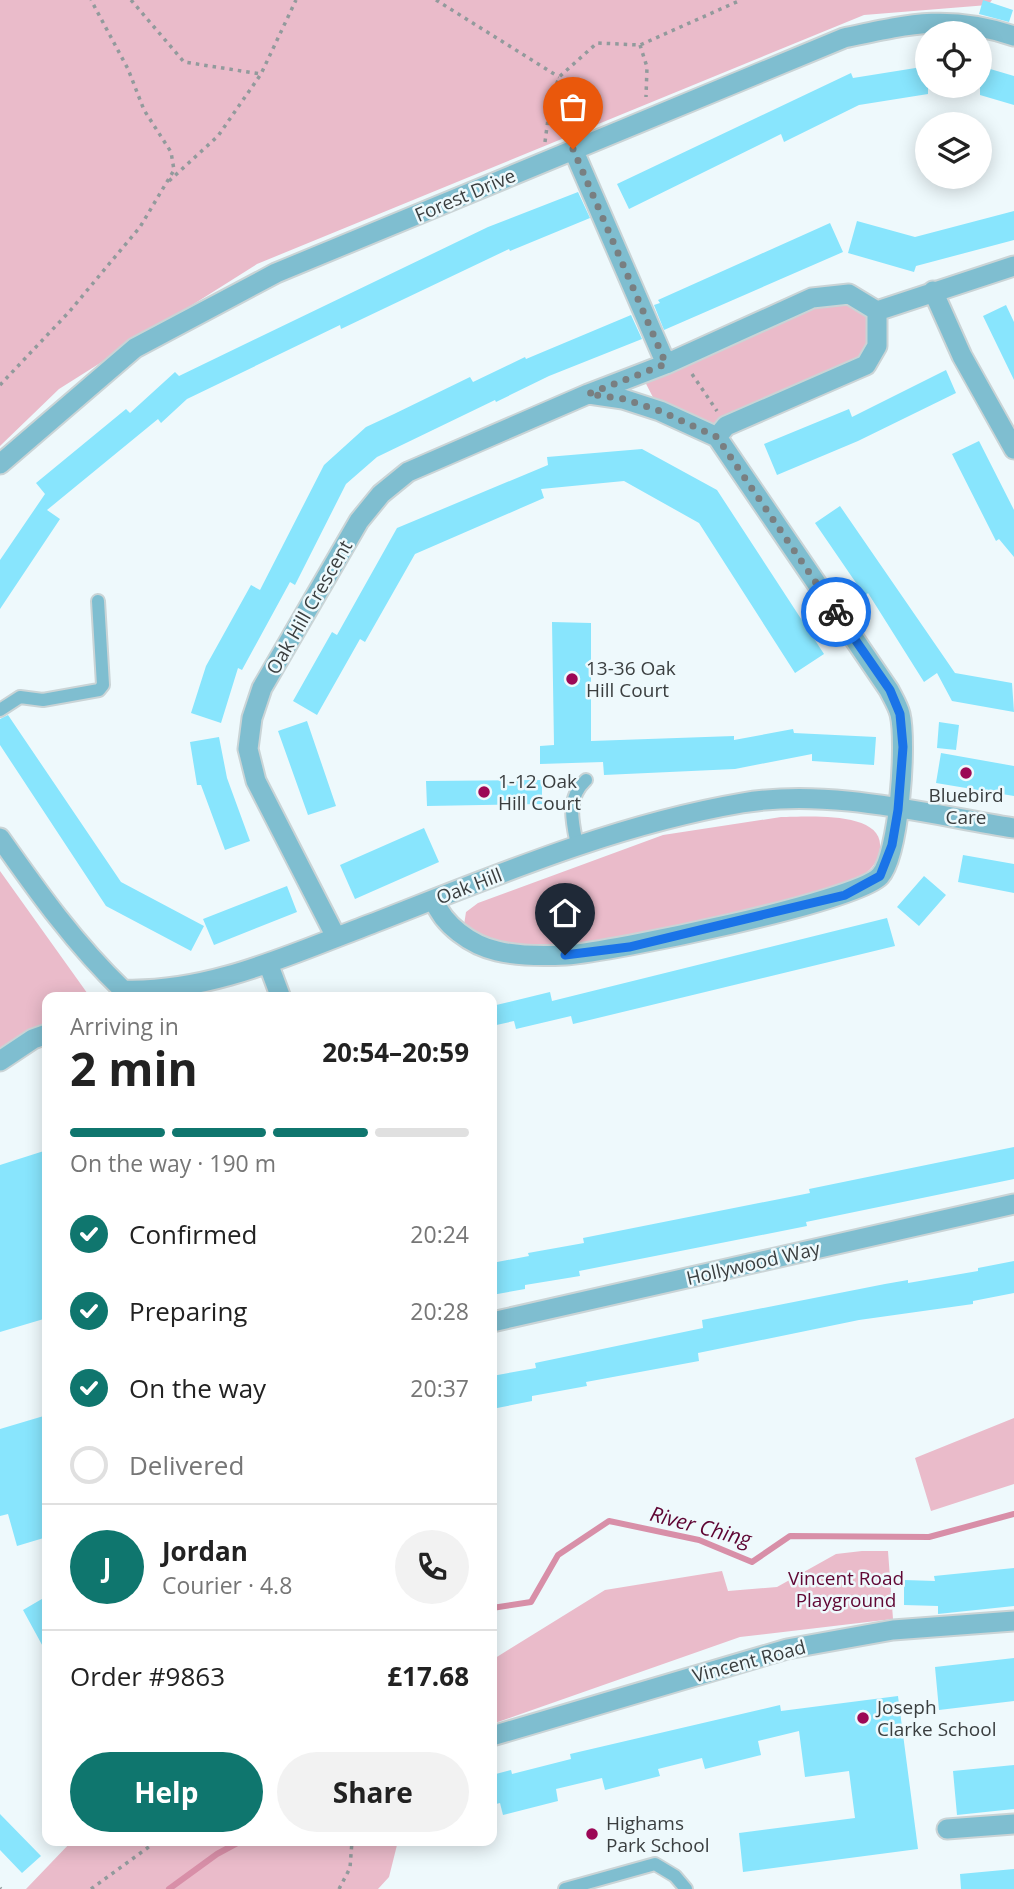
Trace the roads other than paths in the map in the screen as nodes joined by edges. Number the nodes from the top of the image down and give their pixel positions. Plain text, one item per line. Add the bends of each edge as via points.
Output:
1 (1014, 36) edge
2 (573, 149) junction
3 (1014, 267) edge
4 (933, 291) junction
5 (877, 311) junction
6 (674, 361) junction
7 (588, 394) junction
8 (722, 432) junction
9 (1014, 449) edge
10 (0, 464) edge
11 (98, 601) dead end
12 (0, 710) edge
13 (586, 780) dead end
14 (898, 810) junction
15 (1014, 828) edge
16 (0, 838) edge
17 (577, 845) junction
18 (433, 900) junction
19 (336, 937) junction
20 (268, 963) junction
21 (118, 992) edge
22 (142, 992) edge
23 (279, 992) edge
24 (42, 1036) edge
25 (0, 1061) edge
26 (1014, 1204) edge
27 (497, 1321) edge
28 (1014, 1621) edge
29 (497, 1735) edge
30 (1014, 1824) edge
31 (947, 1829) dead end
32 (565, 1889) edge
33 (685, 1889) edge

1 - 2 street, Forest Drive via 969,23 918,22 844,38
2 - 6 street
2 - 10 street, Forest Drive via 276,273 135,348
3 - 4 street
4 - 5 street
4 - 9 street via 962,356
5 - 6 street, Oak Hill Crescent via 849,294 812,298
5 - 8 street via 877,346 866,365
6 - 7 street, Oak Hill Crescent
7 - 8 street via 624,399
7 - 19 street, Oak Hill Crescent via 408,472 381,495 359,521 262,688 248,749 256,781
8 - 14 street via 890,690 900,714 903,747
11 - 12 lane via 103,685 99,690 43,700 20,697
13 - 17 lane via 571,803
14 - 15 street, Oak Hill
14 - 17 street, Oak Hill via 783,799 744,803
14 - 18 street via 880,876 845,895 629,947 565,955 498,952 459,934
16 - 21 street, Oak Hill via 58,920
17 - 18 street, Oak Hill
18 - 19 street, Oak Hill
19 - 20 street, Oak Hill
20 - 22 street, Oak Hill via 194,985
20 - 23 street
24 - 25 street
26 - 27 street, Hollywood Way
28 - 29 street, Vincent Road via 893,1630 787,1648
30 - 31 street
32 - 33 lane via 655,1864 676,1876

